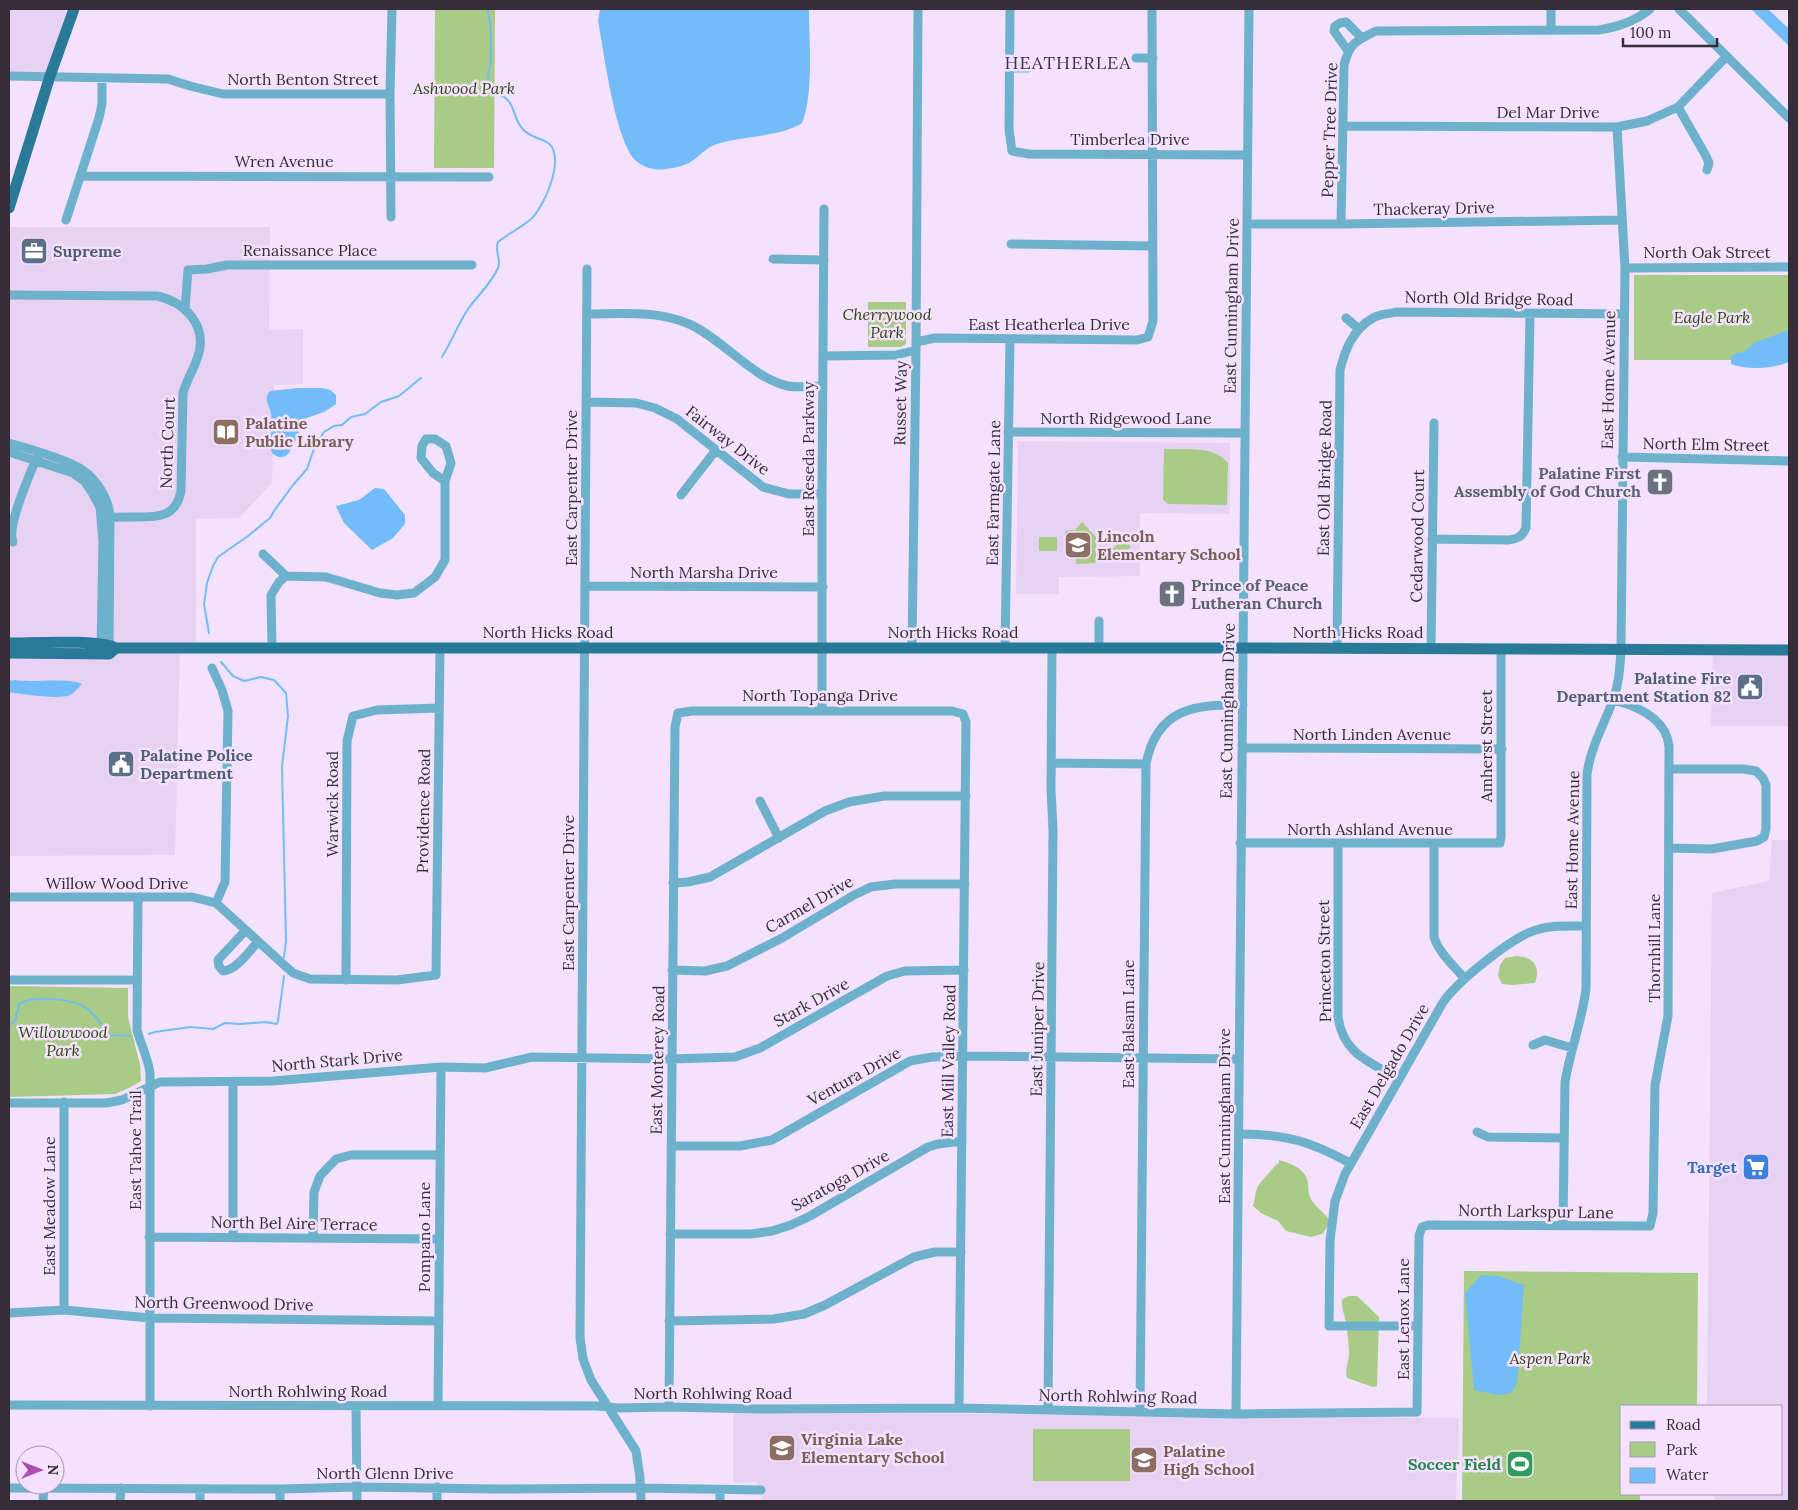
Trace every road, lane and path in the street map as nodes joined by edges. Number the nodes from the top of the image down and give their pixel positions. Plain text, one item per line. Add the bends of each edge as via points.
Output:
1 (74, 9) edge
2 (392, 9) edge
3 (918, 9) edge
4 (1010, 9) edge
5 (1152, 9) edge
6 (1249, 9) edge
7 (1551, 9) edge
8 (1650, 9) edge
9 (1678, 9) edge
10 (1551, 30) junction
11 (1362, 38) junction
12 (1348, 51) junction
13 (1727, 56) junction
14 (1136, 58) dead end
15 (1153, 58) junction
16 (1009, 68) junction
17 (1028, 68) dead end
18 (9, 76) edge
19 (50, 76) junction
20 (102, 78) junction
21 (390, 94) junction
22 (1678, 107) junction
23 (1789, 118) edge
24 (1344, 126) junction
25 (1616, 127) junction
26 (1154, 154) junction
27 (1247, 155) junction
28 (1707, 170) dead end
29 (80, 176) junction
30 (391, 176) junction
31 (489, 177) dead end
32 (9, 208) edge
33 (824, 209) dead end
34 (391, 217) dead end
35 (66, 220) dead end
36 (1622, 220) junction
37 (1247, 224) junction
38 (1341, 224) junction
39 (1011, 244) dead end
40 (1153, 246) junction
41 (773, 260) dead end
42 (824, 260) junction
43 (472, 265) dead end
44 (1789, 267) edge
45 (1625, 268) junction
46 (587, 270) dead end
47 (9, 295) edge
48 (185, 309) junction
49 (587, 314) junction
50 (1530, 314) junction
51 (1624, 314) junction
52 (1346, 318) dead end
53 (1359, 329) junction
54 (1010, 339) junction
55 (916, 346) junction
56 (824, 356) junction
57 (823, 386) junction
58 (587, 402) junction
59 (1434, 423) dead end
60 (1008, 432) junction
61 (1244, 433) junction
62 (9, 443) edge
63 (716, 450) junction
64 (9, 452) edge
65 (37, 457) junction
66 (1622, 457) junction
67 (1789, 461) edge
68 (445, 481) junction
69 (822, 494) junction
70 (681, 495) dead end
71 (106, 518) junction
72 (1432, 540) junction
73 (13, 542) dead end
74 (263, 554) dead end
75 (286, 576) junction
76 (586, 586) junction
77 (823, 587) junction
78 (1099, 621) dead end
79 (9, 644) edge
80 (272, 648) junction
81 (440, 648) junction
82 (584, 648) junction
83 (822, 648) junction
84 (912, 648) junction
85 (1005, 648) junction
86 (1052, 648) junction
87 (1099, 648) junction
88 (1243, 648) junction
89 (1337, 648) junction
90 (107, 649) junction
91 (1431, 649) junction
92 (1501, 649) junction
93 (1621, 650) junction
94 (1789, 650) edge
95 (9, 653) edge
96 (212, 668) dead end
97 (1613, 700) junction
98 (1242, 705) junction
99 (439, 708) junction
100 (822, 710) junction
101 (678, 713) joint
102 (963, 714) joint
103 (1242, 748) junction
104 (1502, 749) junction
105 (1051, 763) junction
106 (1146, 764) junction
107 (1670, 769) junction
108 (966, 796) junction
109 (760, 801) dead end
110 (779, 838) junction
111 (1240, 843) junction
112 (1500, 843) joint
113 (1338, 844) junction
114 (1434, 844) junction
115 (1669, 848) junction
116 (673, 882) junction
117 (965, 884) junction
118 (9, 897) edge
119 (138, 897) junction
120 (216, 903) junction
121 (1586, 926) junction
122 (246, 931) junction
123 (258, 942) junction
124 (672, 970) junction
125 (964, 970) junction
126 (436, 975) joint
127 (1464, 978) junction
128 (9, 980) edge
129 (137, 980) junction
130 (346, 980) junction
131 (1533, 1045) dead end
132 (1572, 1048) junction
133 (963, 1056) junction
134 (582, 1057) junction
135 (672, 1058) junction
136 (1052, 1058) junction
137 (1143, 1058) junction
138 (1239, 1059) junction
139 (441, 1067) junction
140 (1399, 1079) junction
141 (233, 1082) junction
142 (150, 1086) junction
143 (9, 1102) edge
144 (64, 1102) junction
145 (1476, 1132) dead end
146 (1239, 1134) junction
147 (1564, 1138) junction
148 (962, 1141) junction
149 (671, 1146) junction
150 (440, 1155) junction
151 (1350, 1163) junction
152 (1563, 1226) junction
153 (1650, 1226) joint
154 (1422, 1227) joint
155 (670, 1234) junction
156 (149, 1237) junction
157 (233, 1237) junction
158 (313, 1238) junction
159 (439, 1239) junction
160 (961, 1252) junction
161 (64, 1310) junction
162 (9, 1313) edge
163 (150, 1318) junction
164 (669, 1321) junction
165 (439, 1322) junction
166 (1418, 1326) junction
167 (9, 1405) edge
168 (150, 1406) junction
169 (356, 1406) junction
170 (438, 1406) junction
171 (609, 1407) junction
172 (669, 1407) junction
173 (959, 1408) junction
174 (1048, 1410) junction
175 (1140, 1412) junction
176 (1417, 1412) joint
177 (1236, 1414) junction
178 (357, 1487) junction
179 (65, 1488) edge
180 (121, 1488) junction
181 (437, 1488) junction
182 (641, 1488) junction
183 (200, 1489) junction
184 (280, 1489) junction
185 (720, 1490) junction
186 (761, 1490) dead end
187 (120, 1501) edge
188 (200, 1501) edge
189 (280, 1501) edge
190 (357, 1501) edge
191 (437, 1501) edge
192 (641, 1501) edge
193 (720, 1501) edge

1 - 19 main road
2 - 21 street
3 - 55 street, Russet Way
4 - 16 street
5 - 15 street, East Heatherlea Drive
6 - 27 street, East Cunningham Drive
7 - 10 street
8 - 10 street, Pepper Tree Drive via 1636,19 1614,27
9 - 13 street
10 - 11 street, Pepper Tree Drive via 1376,31
11 - 12 street, Pepper Tree Drive
11 - 12 street via 1346,22 1335,26 1334,31
12 - 24 street, Pepper Tree Drive via 1344,65
13 - 22 street, Del Mar Drive
13 - 23 street
14 - 15 street
15 - 26 street, East Heatherlea Drive
16 - 17 street
16 - 26 street, Timberlea Drive via 1012,151 1028,154
18 - 19 street, North Benton Street
19 - 20 street, North Benton Street
19 - 32 main road
20 - 21 street, North Benton Street via 168,79 223,94
20 - 29 street via 99,118
21 - 30 street
22 - 25 street, Del Mar Drive via 1647,121
22 - 28 street via 1706,156
24 - 25 street, Del Mar Drive
24 - 38 street, Pepper Tree Drive
25 - 36 street, East Home Avenue
26 - 27 street, Timberlea Drive
26 - 40 street, East Heatherlea Drive
27 - 37 street, East Cunningham Drive
29 - 30 street, Wren Avenue
29 - 35 street
30 - 31 street, Wren Avenue
30 - 34 street
33 - 42 street, East Reseda Parkway
36 - 38 street, Thackeray Drive
36 - 45 street, East Home Avenue
37 - 38 street, Thackeray Drive
37 - 61 street, East Cunningham Drive
39 - 40 street
40 - 54 street, East Heatherlea Drive via 1153,321 1148,337 1137,340
41 - 42 street
42 - 56 street, East Reseda Parkway
43 - 48 street, Renaissance Place via 227,265 188,270
44 - 45 street, North Oak Street
45 - 51 street, East Home Avenue
46 - 49 street, East Carpenter Drive
47 - 48 street via 153,296 172,300
48 - 71 street, North Court via 198,328 200,347 184,392 180,498 175,507 158,517
49 - 57 street via 640,314 671,318 706,333 777,383
49 - 58 street, East Carpenter Drive
50 - 51 street, North Old Bridge Road
50 - 53 street, North Old Bridge Road via 1396,312 1374,317
50 - 72 street via 1526,528 1516,539
51 - 66 street, East Home Avenue
52 - 53 street
53 - 89 street, East Old Bridge Road via 1346,348 1340,370
54 - 55 street, East Heatherlea Drive via 935,338
54 - 60 street, East Farmgate Lane
55 - 56 street, East Heatherlea Drive via 896,355
55 - 84 street, Russet Way
56 - 57 street, East Reseda Parkway
57 - 69 street, East Reseda Parkway
58 - 63 street, Fairway Drive via 636,403 655,408 677,419
58 - 76 street, East Carpenter Drive
59 - 72 street, Cedarwood Court
60 - 61 street, North Ridgewood Lane
60 - 85 street, East Farmgate Lane
61 - 88 street, East Cunningham Drive
62 - 65 street
63 - 69 street, Fairway Drive via 763,487 789,494
63 - 70 street
64 - 65 street
65 - 71 street via 75,465 83,470 97,484 107,502
65 - 73 street via 14,516 10,536
66 - 67 street, North Elm Street
66 - 93 street, East Home Avenue
68 - 68 street via 433,473 421,458 426,439 435,439 446,446 451,463
68 - 75 street via 445,560 435,577 419,590 397,595 326,577
69 - 77 street, East Reseda Parkway
71 - 90 street
72 - 91 street, Cedarwood Court
74 - 75 street
75 - 80 street via 271,595
76 - 77 street, North Marsha Drive
76 - 82 street, East Carpenter Drive
77 - 83 street, East Reseda Parkway
78 - 87 street
79 - 90 main road, North Hicks Road
80 - 81 main road, North Hicks Road
80 - 90 main road, North Hicks Road
81 - 82 main road, North Hicks Road
81 - 99 street, Providence Road
82 - 83 main road, North Hicks Road
82 - 134 street, East Carpenter Drive
83 - 84 main road, North Hicks Road
83 - 100 street, East Reseda Parkway
84 - 85 main road, North Hicks Road
85 - 86 main road, North Hicks Road
86 - 87 main road, North Hicks Road
86 - 105 street, East Juniper Drive
87 - 88 main road, North Hicks Road
88 - 89 main road, North Hicks Road
88 - 98 street, East Cunningham Drive
89 - 91 main road, North Hicks Road
90 - 95 main road, North Hicks Road
91 - 92 main road, North Hicks Road
92 - 93 main road, North Hicks Road
92 - 104 street, Amherst Street
93 - 94 main road, North Hicks Road
93 - 97 street, East Home Avenue via 1619,679
96 - 120 street via 228,711 225,882
97 - 107 street, Thornhill Lane via 1648,714 1662,726 1669,742
97 - 121 street, East Home Avenue via 1591,753 1587,775
98 - 103 street, East Cunningham Drive
98 - 106 street, East Balsam Lane via 1204,705 1169,720 1153,742
99 - 126 street, Providence Road
99 - 130 street, Warwick Road via 377,710 353,716 347,742
100 - 101 street, North Topanga Drive
100 - 102 street, North Topanga Drive via 952,711
101 - 116 street, East Monterey Road via 675,727
102 - 108 street, East Mill Valley Road via 966,722
103 - 104 street, North Linden Avenue
103 - 111 street, East Cunningham Drive
104 - 112 street, Amherst Street
105 - 106 street
105 - 136 street, East Juniper Drive via 1054,830
106 - 137 street, East Balsam Lane
107 - 115 street, Thornhill Lane
107 - 115 street via 1756,771 1766,785 1766,829 1764,837 1757,841 1712,849
108 - 110 street via 884,796 849,802 825,811
108 - 117 street, East Mill Valley Road
109 - 110 street
110 - 116 street via 710,878
111 - 113 street, North Ashland Avenue
111 - 138 street, East Cunningham Drive
112 - 114 street, North Ashland Avenue
113 - 114 street, North Ashland Avenue
113 - 140 street, Princeton Street via 1339,1028 1353,1051
114 - 127 street via 1434,937 1444,955
115 - 153 street, Thornhill Lane via 1668,1016 1655,1085 1653,1213
116 - 124 street, East Monterey Road
117 - 124 street, Carmel Drive via 871,887 727,966 705,971
117 - 125 street, East Mill Valley Road
118 - 119 street, Willow Wood Drive
119 - 120 street, Willow Wood Drive via 192,897
119 - 129 street, East Tahoe Trail
120 - 122 street, Willow Wood Drive
121 - 127 street, East Delgado Drive via 1553,926 1532,931
121 - 132 street, East Home Avenue via 1584,1003
122 - 123 street, Willow Wood Drive
122 - 123 street via 218,960 223,970 235,966
123 - 130 street, Willow Wood Drive via 292,973 310,979
124 - 135 street, East Monterey Road
125 - 133 street, East Mill Valley Road
125 - 135 street, Stark Drive via 899,972 887,976 745,1054 724,1058
126 - 130 street, Willow Wood Drive via 397,980
127 - 140 street, East Delgado Drive via 1447,997
128 - 129 street
129 - 142 street, East Tahoe Trail via 137,1030 149,1065
131 - 132 street via 1545,1040
132 - 147 street, East Home Avenue via 1565,1082
133 - 136 street, Ventura Drive
133 - 148 street, East Mill Valley Road
133 - 149 street, Ventura Drive via 910,1061 772,1140 740,1146
134 - 135 street, North Stark Drive
134 - 139 street, North Stark Drive via 532,1057 485,1068
134 - 171 street, East Carpenter Drive via 580,1350 587,1372
135 - 149 street, East Monterey Road
136 - 137 street, Ventura Drive
136 - 174 street, East Juniper Drive
137 - 138 street, Ventura Drive
137 - 175 street, East Balsam Lane
138 - 146 street, East Cunningham Drive
139 - 141 street, North Stark Drive
139 - 150 street, Pompano Lane
140 - 151 street, East Delgado Drive
141 - 142 street, North Stark Drive via 160,1082
141 - 157 street
142 - 144 street, North Stark Drive via 122,1100 106,1103
142 - 156 street, East Tahoe Trail
143 - 144 street, North Stark Drive
144 - 161 street, East Meadow Lane
145 - 147 street via 1488,1137
146 - 151 street via 1297,1139
146 - 177 street, East Cunningham Drive
147 - 152 street, East Home Avenue
148 - 155 street, Saratoga Drive via 928,1148 810,1216 778,1229 751,1234
148 - 160 street, East Mill Valley Road
149 - 155 street, East Monterey Road
150 - 158 street via 351,1155 336,1159 320,1176 314,1192
150 - 159 street, Pompano Lane
151 - 166 street, East Delgado Drive via 1334,1201 1329,1326
152 - 153 street, North Larkspur Lane
152 - 154 street, North Larkspur Lane
154 - 166 street, East Lenox Lane via 1419,1236
155 - 164 street, East Monterey Road
156 - 157 street, North Bel Aire Terrace
156 - 163 street, East Tahoe Trail
157 - 158 street, North Bel Aire Terrace
158 - 159 street, North Bel Aire Terrace
159 - 165 street, Pompano Lane
160 - 164 street via 936,1252 914,1257 825,1305 798,1315 774,1319
160 - 173 street, East Mill Valley Road
161 - 162 street, North Greenwood Drive
161 - 163 street, North Greenwood Drive
163 - 165 street, North Greenwood Drive
163 - 168 street, East Tahoe Trail
164 - 172 street, East Monterey Road
165 - 170 street, Pompano Lane
166 - 176 street, East Lenox Lane
167 - 168 street, North Rohlwing Road
168 - 169 street, North Rohlwing Road
169 - 170 street, North Rohlwing Road
169 - 178 street
170 - 171 street, North Rohlwing Road
171 - 172 street, North Rohlwing Road
171 - 182 street, East Carpenter Drive via 636,1451
172 - 173 street, North Rohlwing Road
173 - 174 street, North Rohlwing Road
174 - 175 street, North Rohlwing Road
175 - 177 street, North Rohlwing Road
176 - 177 street, North Rohlwing Road
178 - 181 street, North Glenn Drive
178 - 184 street, North Glenn Drive
178 - 190 street
179 - 180 street, North Glenn Drive
180 - 183 street, North Glenn Drive
180 - 187 street
181 - 182 street, North Glenn Drive
181 - 191 street
182 - 185 street, North Glenn Drive
182 - 192 street, East Carpenter Drive
183 - 184 street, North Glenn Drive
183 - 188 street
184 - 189 street
185 - 186 street, North Glenn Drive
185 - 193 street

